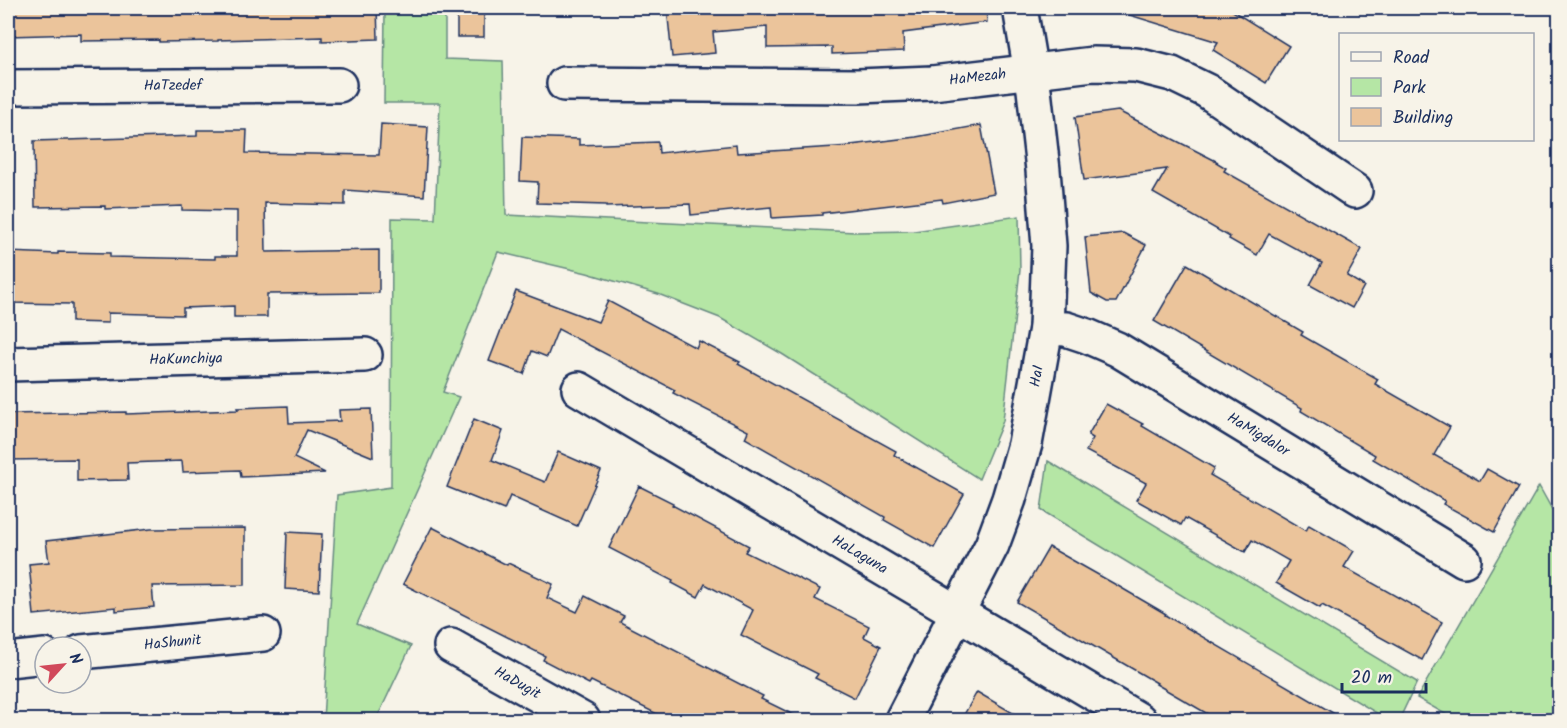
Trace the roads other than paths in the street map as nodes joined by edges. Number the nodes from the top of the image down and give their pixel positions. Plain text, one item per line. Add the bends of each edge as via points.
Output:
1 (1020, 8) edge
2 (1030, 72) junction
3 (564, 84) dead end
4 (339, 85) dead end
5 (8, 87) edge
6 (1355, 191) dead end
7 (1046, 328) junction
8 (365, 355) dead end
9 (8, 364) edge
10 (579, 389) dead end
11 (1464, 561) dead end
12 (958, 613) junction
13 (263, 634) dead end
14 (451, 646) dead end
15 (93, 651) edge
16 (33, 657) edge
17 (8, 660) edge
18 (583, 720) edge
19 (902, 720) edge
20 (1139, 720) edge

1 - 2 street, HaI
2 - 3 street, HaMezah via 932,83 858,86
2 - 6 street, HaMezah via 1093,64 1136,65 1172,74 1207,91
2 - 7 street, HaI via 1049,246
4 - 5 street, HaTzedef
7 - 11 street, HaMigdalor via 1066,329 1117,349
7 - 12 street, HaI via 1025,444 1009,499 992,545
8 - 9 street, HaKunchiya
10 - 12 street, HaLaguna
12 - 19 street, HaI
12 - 20 street, HaLaguna
13 - 15 street, HaShunit
14 - 18 street, HaDugit
16 - 17 street

